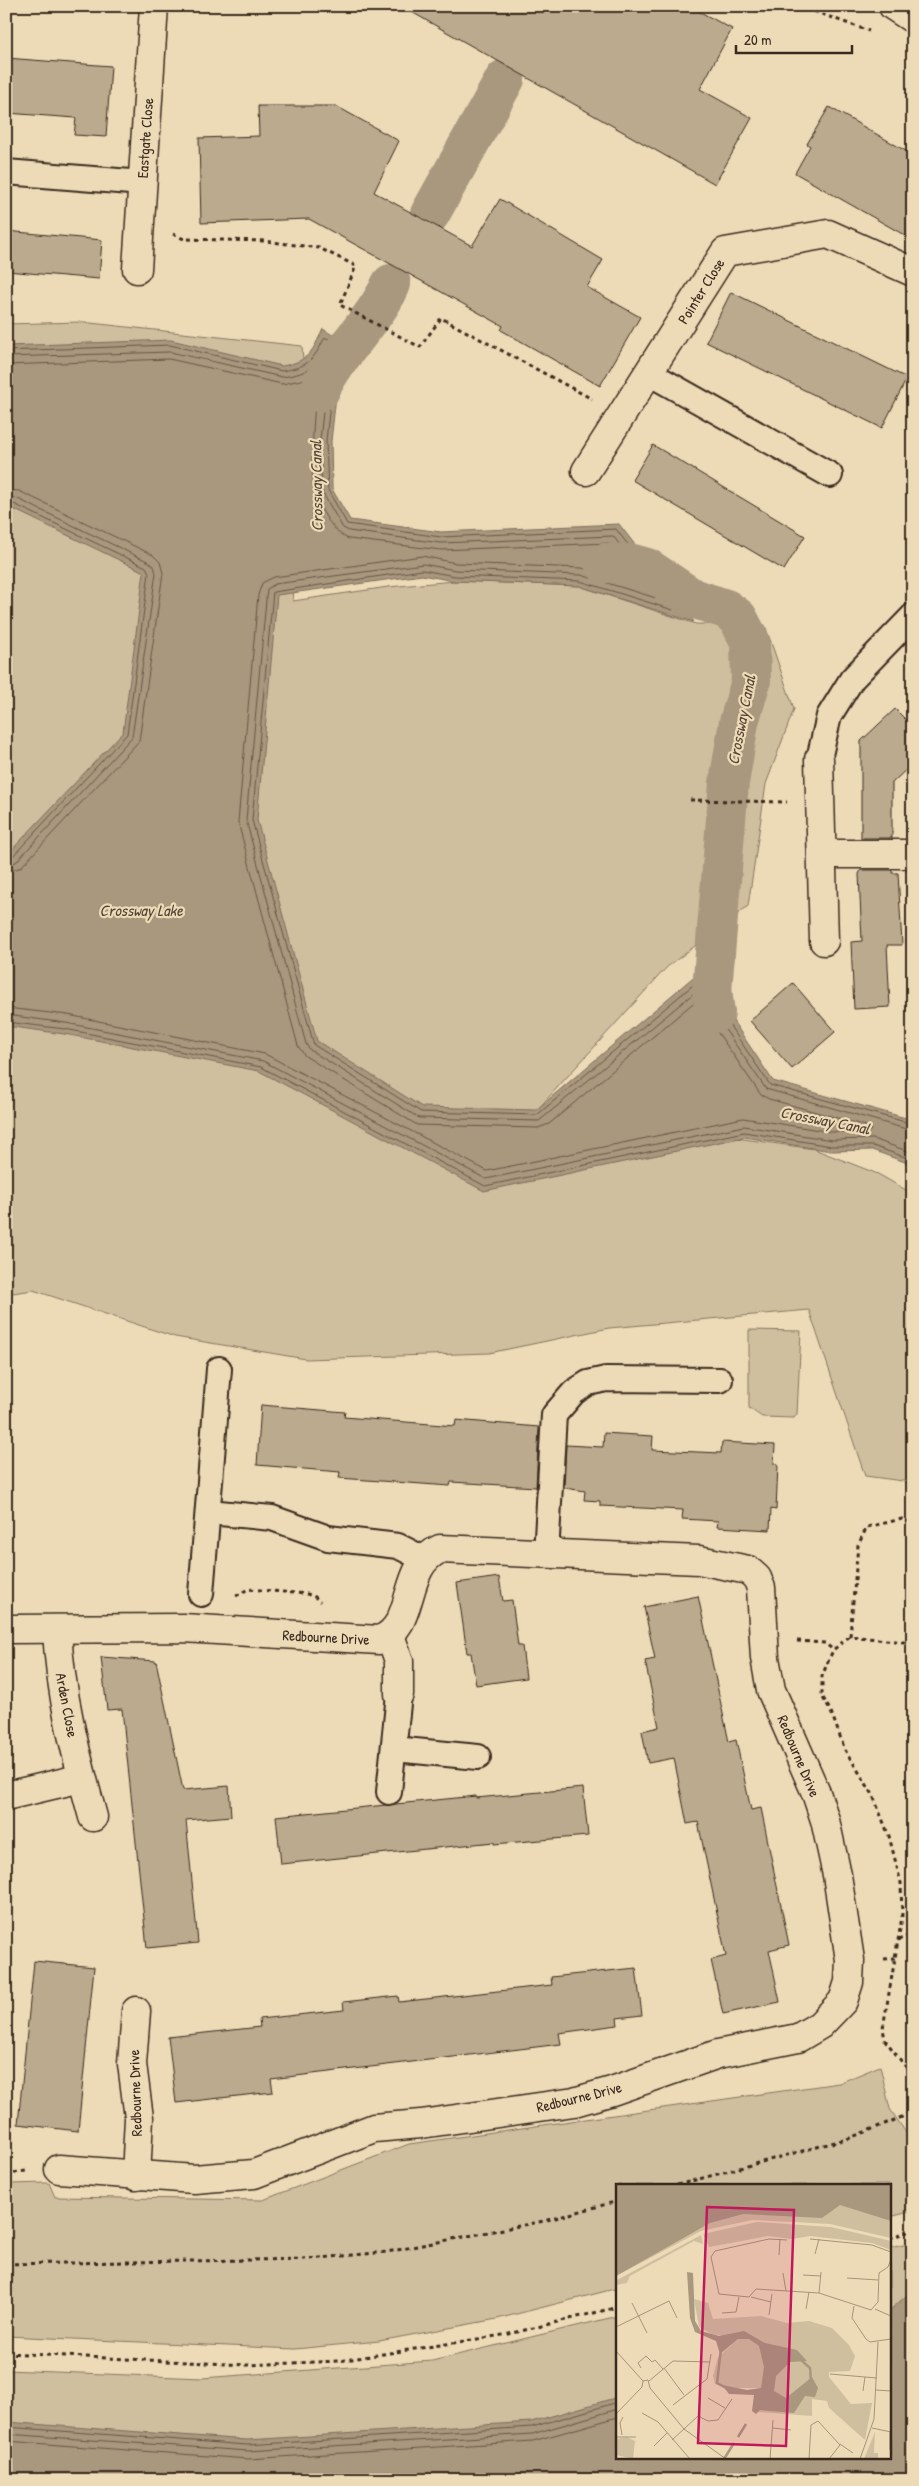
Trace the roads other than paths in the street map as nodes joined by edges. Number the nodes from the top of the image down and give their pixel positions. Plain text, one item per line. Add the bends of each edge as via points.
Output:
1 (154, 6) edge
2 (893, 6) edge
3 (913, 18) edge
4 (6, 172) edge
5 (143, 183) junction
6 (137, 269) dead end
7 (913, 272) edge
8 (649, 373) junction
9 (586, 471) dead end
10 (830, 475) dead end
11 (913, 616) edge
12 (819, 759) joint
13 (822, 854) junction
14 (913, 854) edge
15 (824, 941) dead end
16 (219, 1369) dead end
17 (720, 1380) dead end
18 (209, 1512) junction
19 (546, 1554) junction
20 (424, 1559) junction
21 (201, 1594) dead end
22 (6, 1629) edge
23 (57, 1630) junction
24 (390, 1636) junction
25 (399, 1694) joint
26 (394, 1750) junction
27 (478, 1758) dead end
28 (82, 1778) junction
29 (390, 1792) dead end
30 (6, 1796) edge
31 (93, 1817) dead end
32 (136, 2011) dead end
33 (59, 2169) dead end
34 (136, 2176) junction

1 - 5 street, Eastgate Close
2 - 3 street
4 - 5 lane
5 - 6 street, Eastgate Close
7 - 8 street, Pointer Close via 828,234 725,252
8 - 9 street, Pointer Close
8 - 10 lane
11 - 12 lane via 852,679 829,716
12 - 13 street
13 - 14 street
13 - 15 street
16 - 18 lane
17 - 19 lane via 606,1379 574,1392 554,1415
18 - 20 lane via 272,1518 328,1538 398,1546
18 - 21 lane
19 - 20 street, Redbourne Drive via 446,1549 431,1553
19 - 34 street, Redbourne Drive via 699,1560 748,1570 757,1578 762,1594 765,1658 771,1690 816,1793 831,1843 850,1960 849,1982 843,2001 820,2025 798,2038 718,2054 574,2102 374,2128 254,2174 194,2179
20 - 24 street, Redbourne Drive via 414,1577 402,1616
22 - 23 street, Redbourne Drive
23 - 24 street, Redbourne Drive via 183,1628 369,1641
23 - 28 street, Arden Close via 60,1682
24 - 25 street via 399,1661
25 - 26 lane
26 - 27 lane
26 - 29 lane
28 - 30 street
28 - 31 street, Arden Close
32 - 34 street, Redbourne Drive via 132,2064 138,2118
33 - 34 street, Redbourne Drive

